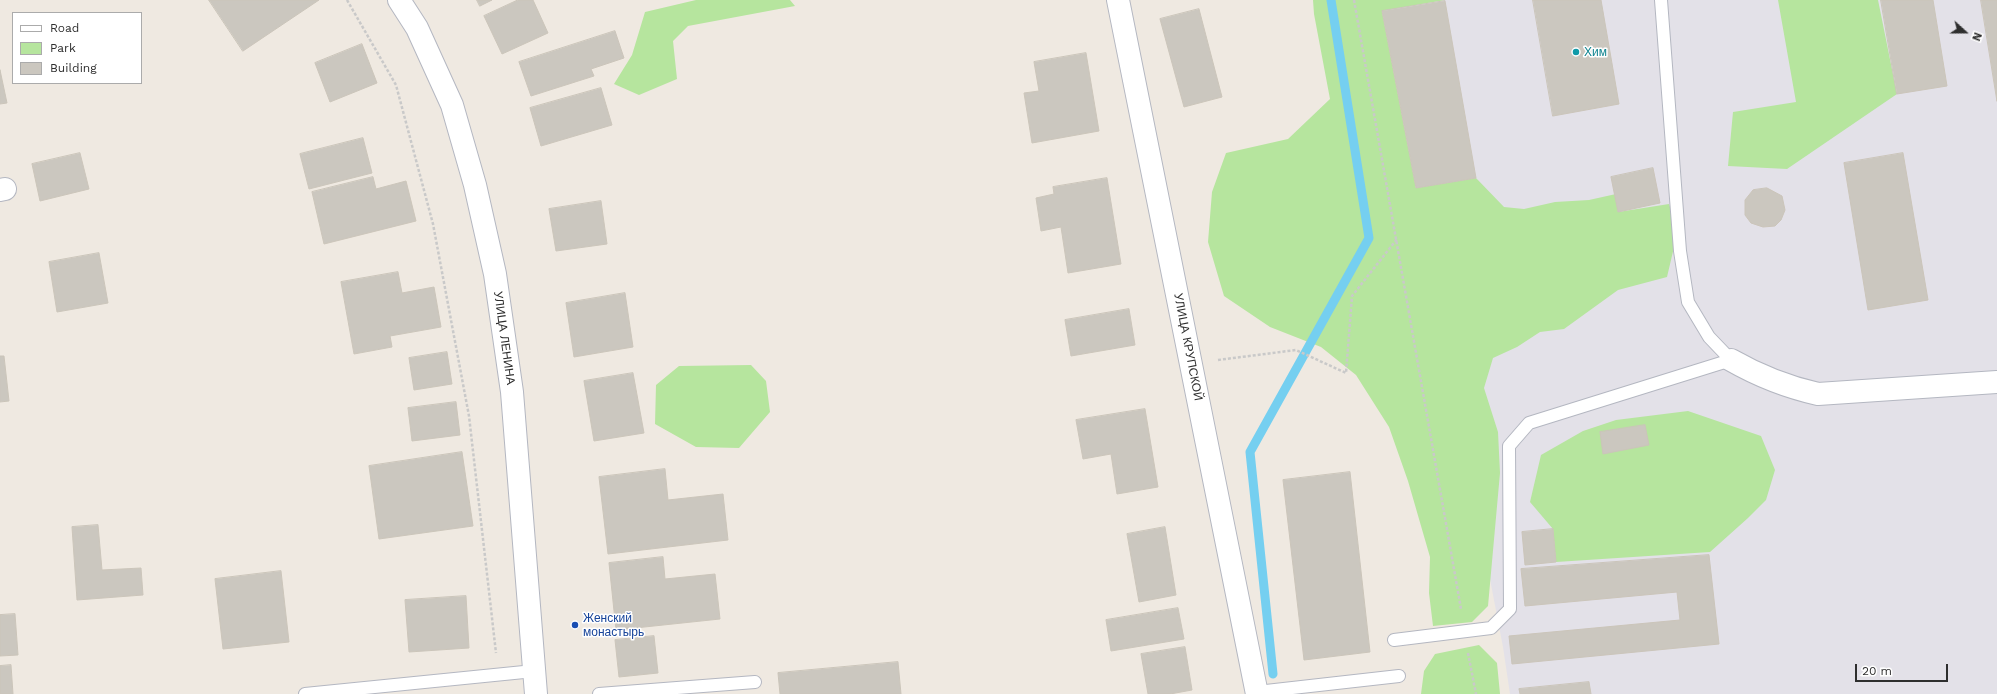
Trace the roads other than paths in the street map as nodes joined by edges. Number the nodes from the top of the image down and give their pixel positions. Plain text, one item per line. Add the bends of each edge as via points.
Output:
1 (399, 0) edge
2 (1118, 0) edge
3 (1661, 0) edge
4 (1731, 360) junction
5 (1997, 382) edge
6 (1394, 640) dead end
7 (534, 671) junction
8 (1399, 676) dead end
9 (755, 682) dead end
10 (1257, 693) edge
11 (305, 694) edge
12 (536, 694) edge
13 (598, 694) edge

1 - 7 street, УЛИЦА ЛЕНИНА via 417,28 452,105 475,185 495,274 512,392
2 - 10 street, УЛИЦА КРУПСКОЙ
3 - 4 lane via 1680,251 1688,302 1709,337
4 - 5 street via 1757,375 1818,394
4 - 6 lane via 1529,423 1509,446 1510,609 1491,628
7 - 11 lane
7 - 12 street, УЛИЦА ЛЕНИНА
8 - 10 lane
9 - 13 lane

